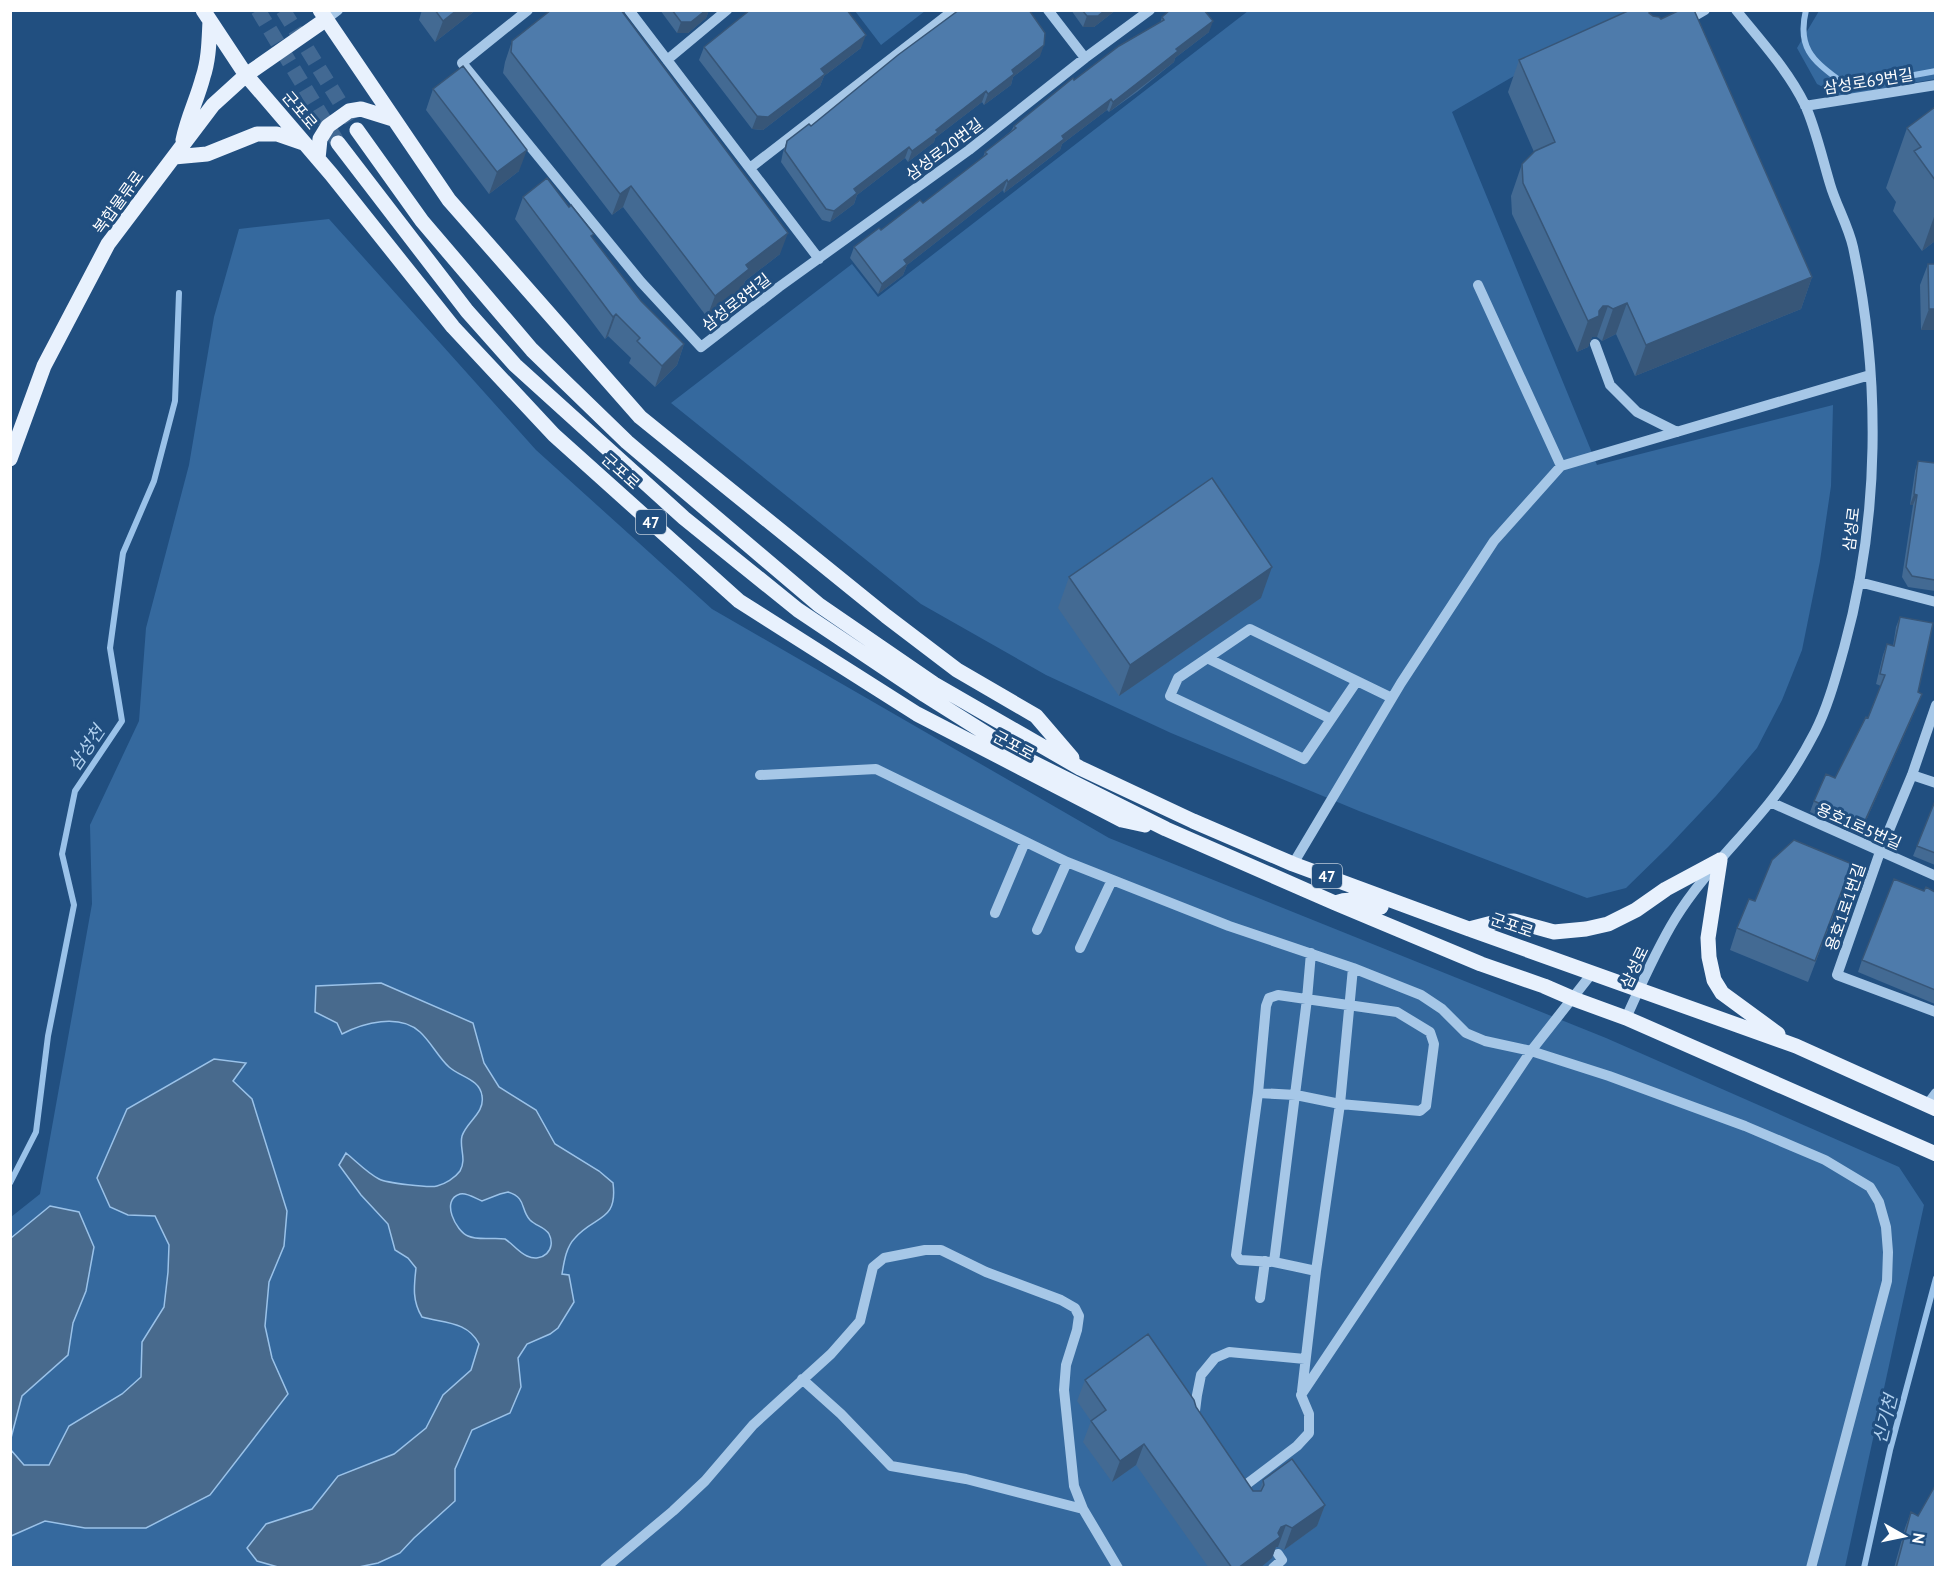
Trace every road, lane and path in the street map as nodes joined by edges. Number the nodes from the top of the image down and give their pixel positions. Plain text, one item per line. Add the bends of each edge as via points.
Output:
1 (338, 10) edge
2 (528, 10) edge
3 (630, 10) edge
4 (727, 10) edge
5 (954, 10) edge
6 (1048, 10) edge
7 (1150, 10) edge
8 (1705, 10) edge
9 (1737, 10) edge
10 (322, 15) edge
11 (207, 16) edge
12 (1677, 26) edge
13 (1084, 58) junction
14 (667, 60) junction
15 (246, 75) junction
16 (1935, 85) edge
17 (1805, 106) junction
18 (393, 119) junction
19 (357, 130) tunnel mouth
20 (304, 143) junction
21 (338, 143) tunnel mouth
22 (178, 151) junction
23 (318, 159) junction
24 (750, 168) junction
25 (819, 259) junction
26 (1478, 285) dead end
27 (1595, 344) edge
28 (1870, 375) junction
29 (1677, 432) junction
30 (10, 459) edge
31 (1561, 466) junction
32 (1859, 582) junction
33 (1935, 602) edge
34 (1207, 658) junction
35 (1357, 681) junction
36 (1392, 698) junction
37 (1935, 705) edge
38 (1331, 719) junction
39 (1080, 768) junction
40 (759, 775) dead end
41 (1912, 775) junction
42 (1935, 783) edge
43 (1770, 802) junction
44 (1166, 829) junction
45 (1025, 842) junction
46 (1880, 852) junction
47 (1720, 860) junction
48 (1067, 862) junction
49 (1293, 864) junction
50 (1935, 876) edge
51 (1112, 880) junction
52 (1335, 903) junction
53 (995, 912) dead end
54 (1441, 918) junction
55 (1469, 929) junction
56 (1037, 930) dead end
57 (1080, 948) dead end
58 (1311, 953) junction
59 (1353, 969) junction
60 (1593, 972) junction
61 (1639, 989) junction
62 (1308, 999) junction
63 (1574, 999) junction
64 (1350, 1005) junction
65 (1935, 1012) edge
66 (1626, 1018) junction
67 (1796, 1046) junction
68 (1531, 1051) junction
69 (1258, 1093) junction
70 (1296, 1095) junction
71 (1933, 1102) edge
72 (1340, 1104) junction
73 (1935, 1154) edge
74 (1270, 1262) junction
75 (1316, 1271) junction
76 (1260, 1298) dead end
77 (1305, 1359) junction
78 (802, 1379) junction
79 (1301, 1395) junction
80 (1200, 1433) edge
81 (1249, 1506) edge
82 (1083, 1509) junction
83 (1278, 1554) edge
84 (605, 1568) edge
85 (1118, 1568) edge
86 (1274, 1568) edge
87 (1811, 1568) edge

1 - 10 street
2 - 25 street, 삼성로8번길 via 462,63 640,282 701,347
3 - 14 street
4 - 14 street
5 - 24 street
6 - 13 street
7 - 13 street, 삼성로20번길
8 - 12 street
9 - 17 street, 삼성로
10 - 15 main road, 복합물류로
10 - 18 main road, 군포로 / 47
11 - 15 main road, 군포로 / 47
11 - 22 main road via 204,76
13 - 25 street, 삼성로20번길 via 969,150
14 - 24 street
15 - 20 main road, 군포로 / 47
15 - 22 main road, 복합물류로 via 213,105
16 - 17 street, 삼성로69번길
17 - 28 street, 삼성로 via 1852,243
18 - 23 main road via 361,109 350,111 328,126
18 - 39 main road, 군포로 / 47 via 449,200 640,417 906,631 957,669 1036,716
19 - 39 main road, 군포로 / 47 via 422,221 532,350 627,442 819,606 934,684
20 - 22 main road via 277,134 257,134 207,154
20 - 23 main road, 군포로 / 47
21 - 44 main road, 군포로 / 47 via 467,311 516,365 693,525 798,610 925,695 1028,760
22 - 30 main road, 복합물류로 via 108,244 44,366
23 - 44 main road, 군포로 / 47 via 453,327 554,435 739,601 917,714 1122,820
24 - 25 street
26 - 31 street
27 - 29 street via 1610,386 1636,411
28 - 29 street
28 - 32 street, 삼성로 via 1874,441
29 - 31 street
31 - 36 street via 1494,541
32 - 33 street
32 - 43 street, 삼성로 via 1837,674 1817,728 1796,767
34 - 35 street via 1250,629
34 - 38 street
34 - 38 street via 1178,678 1170,696 1304,759
35 - 36 street
35 - 38 street
36 - 49 street
37 - 41 street
39 - 49 main road, 군포로 / 47
40 - 45 street via 876,769
41 - 42 street
41 - 46 street
43 - 46 street, 용호1로5번길
43 - 47 street, 삼성로
44 - 52 main road, 군포로 / 47
45 - 48 street
45 - 53 street
46 - 50 street, 용호1로5번길
46 - 65 street, 용호1로1번길 via 1837,975
47 - 55 main road via 1608,924 1554,932 1514,921
47 - 61 street, 삼성로 via 1676,918
47 - 67 main road via 1708,938 1714,980 1722,993
48 - 51 street
48 - 56 street
49 - 54 main road, 군포로 / 47
51 - 57 street
51 - 58 street
52 - 54 main road via 1356,899 1434,927 1439,926
52 - 63 main road, 군포로 / 47
54 - 55 main road, 군포로 / 47
55 - 60 main road, 군포로 / 47
58 - 59 street
58 - 62 street
59 - 64 street
59 - 68 street via 1431,1000 1466,1033
60 - 61 main road, 군포로 / 47
60 - 63 street
61 - 66 street, 삼성로
61 - 67 main road, 군포로 / 47
62 - 64 street
62 - 69 street via 1278,995 1269,998
62 - 70 street
63 - 66 main road, 군포로 / 47
63 - 68 street
64 - 72 street
64 - 72 street via 1397,1012 1430,1032 1434,1044 1426,1106 1420,1111
66 - 73 main road, 군포로 / 47
67 - 71 main road, 군포로 / 47
68 - 79 street
68 - 87 street via 1745,1126 1825,1160 1870,1187 1879,1202 1886,1227 1887,1281
69 - 70 street
69 - 74 street via 1236,1255 1240,1260
70 - 72 street
70 - 74 street
72 - 75 street
74 - 75 street
74 - 76 street
75 - 77 street
77 - 79 street
77 - 80 street via 1229,1352 1215,1358 1202,1375 1197,1395 1194,1424
78 - 82 street via 891,1466 966,1479
78 - 82 street via 860,1321 873,1267 884,1258 941,1250 994,1276 1061,1300 1075,1308 1080,1317 1066,1365 1064,1390 1074,1486
78 - 84 street via 753,1425 705,1481
79 - 81 street via 1309,1414 1309,1433 1297,1446 1236,1486
82 - 85 street
83 - 86 street via 1282,1560

